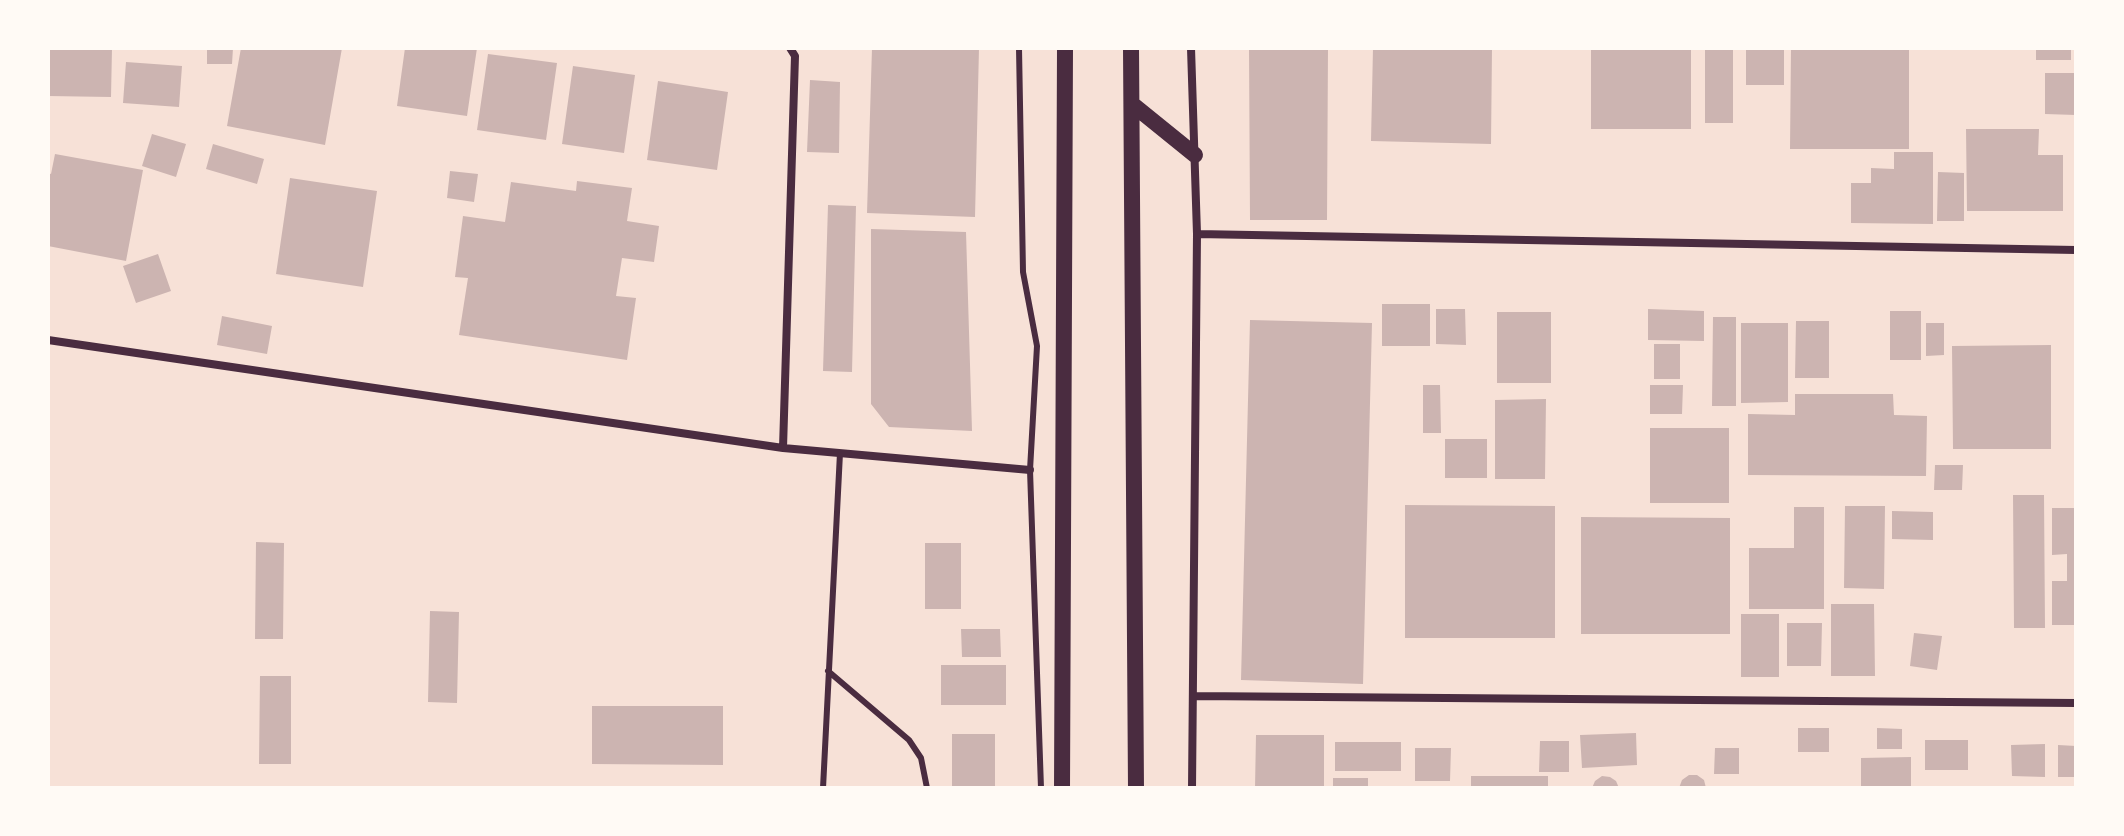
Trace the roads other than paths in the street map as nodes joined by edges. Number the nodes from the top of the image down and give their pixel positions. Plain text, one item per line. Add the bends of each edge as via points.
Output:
1 (790, 48) edge
2 (1019, 48) edge
3 (1065, 48) edge
4 (1131, 48) edge
5 (1191, 48) edge
6 (1132, 104) junction
7 (1195, 155) junction
8 (1197, 234) junction
9 (2076, 250) edge
10 (48, 340) edge
11 (783, 448) junction
12 (840, 453) junction
13 (1030, 470) junction
14 (828, 671) junction
15 (1193, 696) junction
16 (2076, 703) edge
17 (823, 788) edge
18 (927, 788) edge
19 (1041, 788) edge
20 (1062, 788) edge
21 (1136, 788) edge
22 (1192, 788) edge

1 - 11 street via 795,56
2 - 13 lane via 1023,272 1037,346
3 - 20 main road
4 - 6 main road
5 - 7 street
6 - 7 main road
6 - 21 main road
7 - 8 street
8 - 9 street
8 - 15 street
10 - 11 street
11 - 12 street
12 - 13 street
12 - 14 lane
13 - 19 lane
14 - 17 lane
14 - 18 lane via 909,740 921,758
15 - 16 street
15 - 22 street

